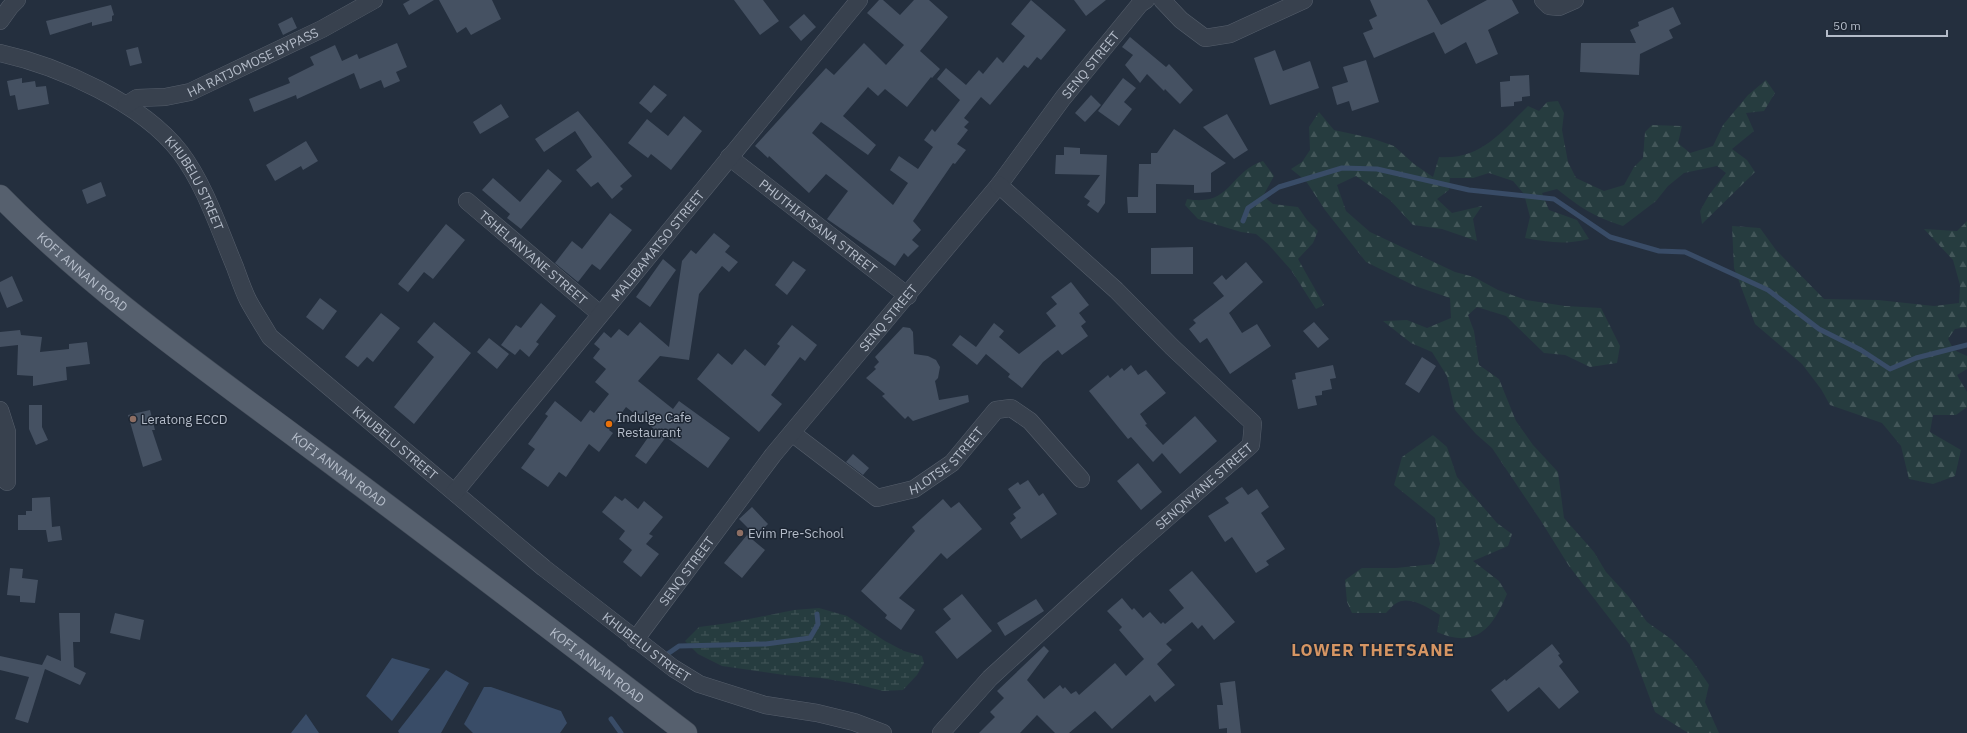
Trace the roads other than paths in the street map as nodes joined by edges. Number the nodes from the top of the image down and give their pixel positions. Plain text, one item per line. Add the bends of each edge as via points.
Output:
1 (17, 0) edge
2 (374, 0) edge
3 (859, 0) edge
4 (1146, 0) edge
5 (1162, 0) edge
6 (1304, 0) edge
7 (1543, 0) edge
8 (1575, 0) edge
9 (0, 21) edge
10 (0, 53) edge
11 (126, 105) junction
12 (729, 157) junction
13 (999, 185) junction
14 (0, 196) edge
15 (468, 201) dead end
16 (908, 296) junction
17 (600, 314) junction
18 (0, 410) edge
19 (792, 433) junction
20 (1081, 479) dead end
21 (7, 482) dead end
22 (455, 492) junction
23 (635, 640) junction
24 (686, 733) edge
25 (883, 733) edge
26 (941, 733) edge

1 - 9 street
2 - 11 street, HA RATJOMOSE BYPASS via 322,30 190,92 165,97 137,98
3 - 12 street, MALIBAMATSO STREET
4 - 13 street, SENQ STREET via 1063,98
5 - 6 street via 1181,20 1205,38 1230,34
7 - 8 street via 1549,6 1559,7
10 - 11 street, KHUBELU STREET via 24,58 66,73
11 - 22 street, KHUBELU STREET via 157,128 180,152 208,202 248,300 270,336
12 - 16 street, PHUTHIATSANA STREET
12 - 17 street, MALIBAMATSO STREET
13 - 16 street, SENQ STREET
13 - 26 street, SENQNYANE STREET via 1116,290 1253,423 1251,445 1128,552 990,678
14 - 24 main road, KOFI ANNAN ROAD via 107,292 179,349 424,532
15 - 17 street, TSHELANYANE STREET
16 - 19 street, SENQ STREET
17 - 22 street, MALIBAMATSO STREET
18 - 21 street via 7,432
19 - 20 street, HLOTSE STREET via 877,498 914,489 952,463 996,410 1011,408 1030,421
19 - 23 street, SENQ STREET
22 - 23 street, KHUBELU STREET via 544,568
23 - 25 street, KHUBELU STREET via 699,684 765,705 817,713 854,722

